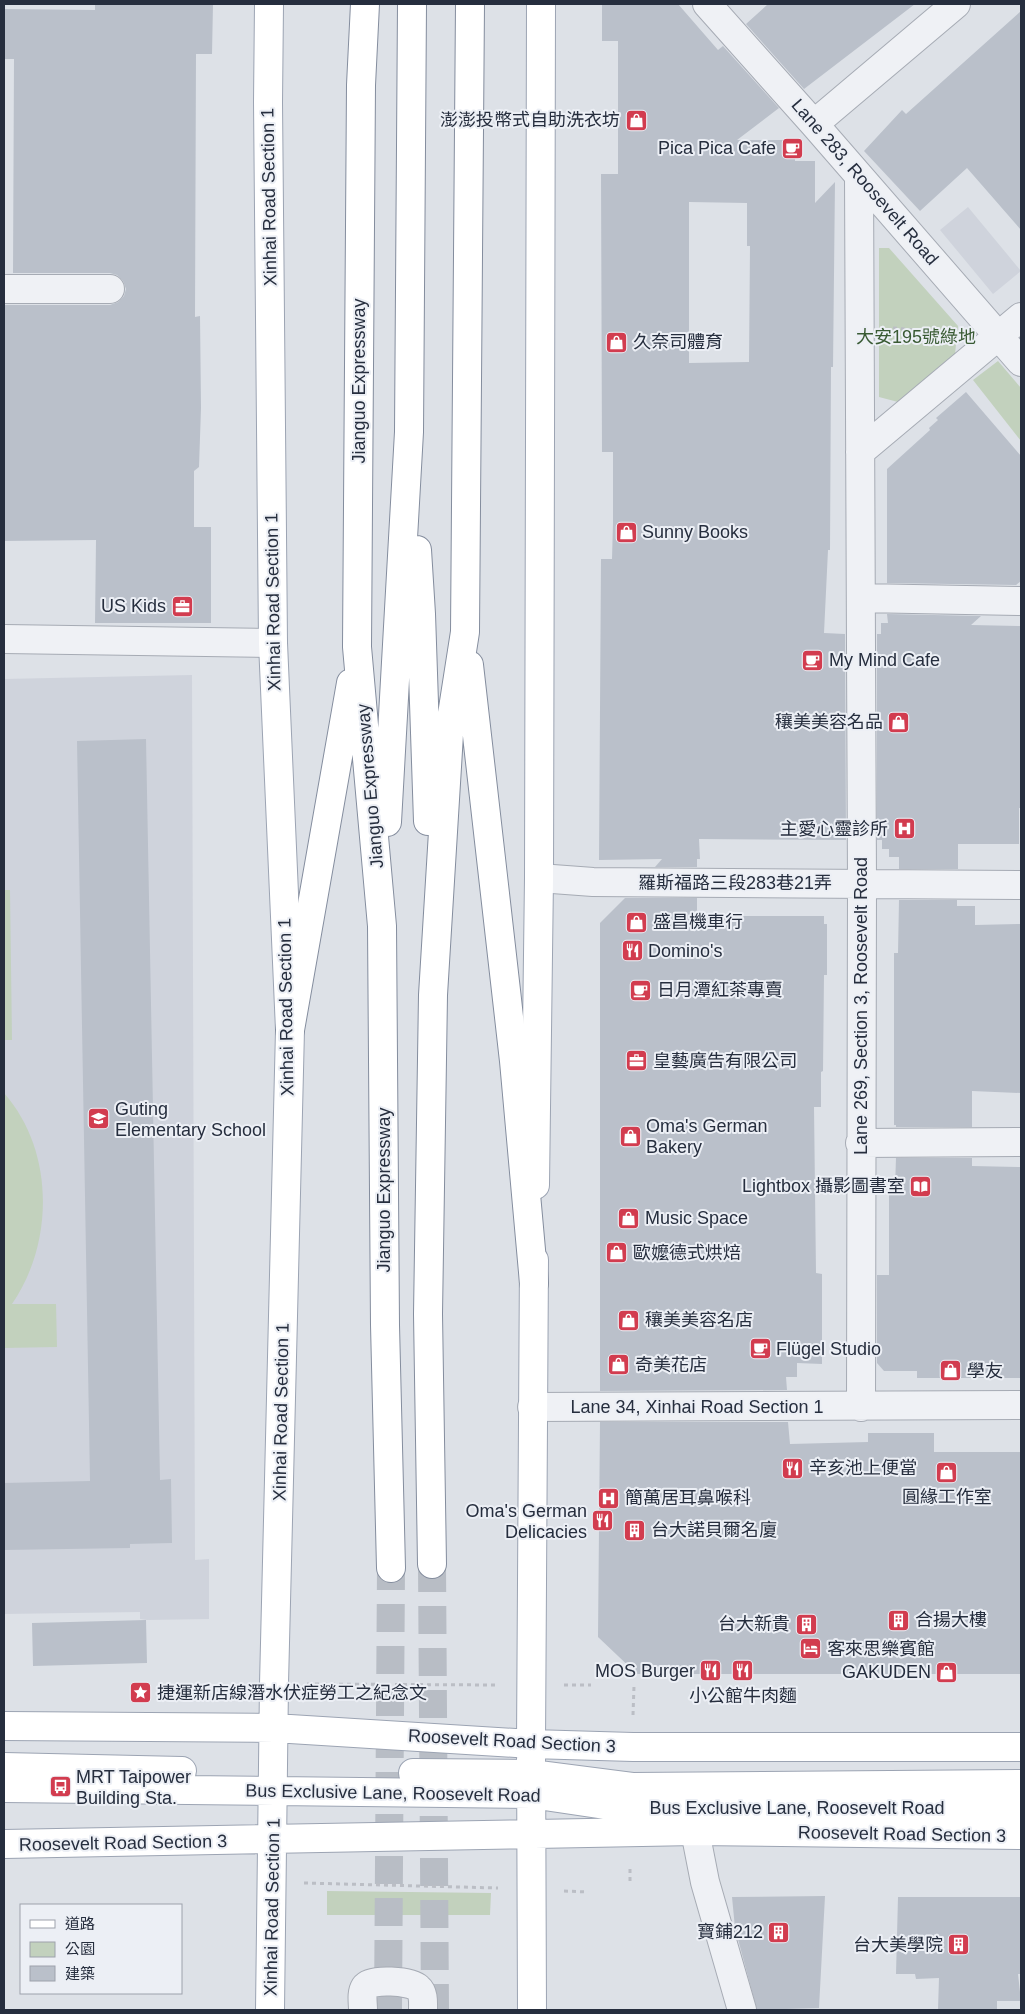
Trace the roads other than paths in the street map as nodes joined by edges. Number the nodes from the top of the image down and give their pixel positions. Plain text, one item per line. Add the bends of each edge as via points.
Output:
1 (269, 4) edge
2 (365, 4) edge
3 (412, 4) edge
4 (470, 4) edge
5 (541, 4) edge
6 (707, 4) edge
7 (956, 4) edge
8 (814, 124) junction
9 (859, 176) junction
10 (4, 289) edge
11 (110, 289) dead end
12 (1021, 317) edge
13 (999, 336) junction
14 (1021, 362) edge
15 (410, 432) junction
16 (860, 452) junction
17 (860, 598) junction
18 (1021, 600) edge
19 (465, 632) junction
20 (4, 639) edge
21 (273, 643) junction
22 (357, 647) junction
23 (539, 878) junction
24 (862, 884) junction
25 (1021, 885) edge
26 (382, 926) junction
27 (433, 995) junction
28 (290, 1030) junction
29 (1021, 1142) edge
30 (860, 1143) junction
31 (534, 1283) junction
32 (1021, 1405) edge
33 (532, 1407) junction
34 (861, 1407) junction
35 (432, 1564) tunnel mouth
36 (391, 1568) tunnel mouth
37 (4, 1726) edge
38 (274, 1728) junction
39 (531, 1744) junction
40 (1021, 1747) edge
41 (4, 1767) edge
42 (273, 1782) junction
43 (531, 1784) junction
44 (1021, 1784) edge
45 (4, 1788) edge
46 (1021, 1808) edge
47 (695, 1831) junction
48 (531, 1835) junction
49 (1021, 1835) edge
50 (272, 1840) junction
51 (4, 1844) edge
52 (270, 2010) edge
53 (363, 2010) edge
54 (423, 2010) edge
55 (532, 2010) edge
56 (742, 2010) edge

1 - 21 main road, Xinhai Road Section 1
2 - 22 main road, Jianguo Expressway via 361,94
3 - 15 main road
4 - 19 main road
5 - 23 main road
6 - 8 street, Lane 283, Roosevelt Road
7 - 8 street
8 - 9 street, Lane 283, Roosevelt Road
9 - 13 street, Lane 283, Roosevelt Road
9 - 16 street, Lane 269, Section 3, Roosevelt Road
10 - 11 street
12 - 13 street
13 - 14 street, Lane 283, Roosevelt Road
13 - 16 street
15 - 26 main road
15 - 27 main road via 421,614
16 - 17 street, Lane 269, Section 3, Roosevelt Road
17 - 18 street
17 - 24 street, Lane 269, Section 3, Roosevelt Road
19 - 27 main road via 449,734
19 - 31 main road via 514,1061
20 - 21 street
21 - 28 main road, Xinhai Road Section 1
22 - 26 main road, Jianguo Expressway
22 - 28 main road
23 - 24 street, 羅斯福路三段283巷21弄 via 593,882
23 - 31 main road
24 - 25 street, 羅斯福路三段283巷21弄
24 - 30 street, Lane 269, Section 3, Roosevelt Road
26 - 36 main road, Jianguo Expressway
27 - 35 main road via 428,1314
28 - 38 main road, Xinhai Road Section 1
29 - 30 street
30 - 34 street, Lane 269, Section 3, Roosevelt Road
31 - 33 main road
32 - 34 street
33 - 34 street, Lane 34, Xinhai Road Section 1
33 - 39 main road
37 - 38 main road, Roosevelt Road Section 3
38 - 39 main road, Roosevelt Road Section 3
38 - 42 main road, Xinhai Road Section 1
39 - 40 main road, Roosevelt Road Section 3
39 - 43 main road
41 - 42 main road, Bus Exclusive Lane, Roosevelt Road
42 - 43 main road, Bus Exclusive Lane, Roosevelt Road
42 - 45 main road, Bus Exclusive Lane, Roosevelt Road
42 - 50 main road, Xinhai Road Section 1
43 - 44 main road, Bus Exclusive Lane, Roosevelt Road via 632,1787
43 - 46 main road, Bus Exclusive Lane, Roosevelt Road via 632,1809
43 - 48 main road
47 - 48 main road, Roosevelt Road Section 3
47 - 49 main road, Roosevelt Road Section 3
47 - 56 street via 705,1882
48 - 50 main road, Roosevelt Road Section 3
48 - 55 main road
50 - 51 main road, Roosevelt Road Section 3
50 - 52 main road, Xinhai Road Section 1
53 - 54 street via 364,1990 373,1981 411,1984 419,1988 423,1996

